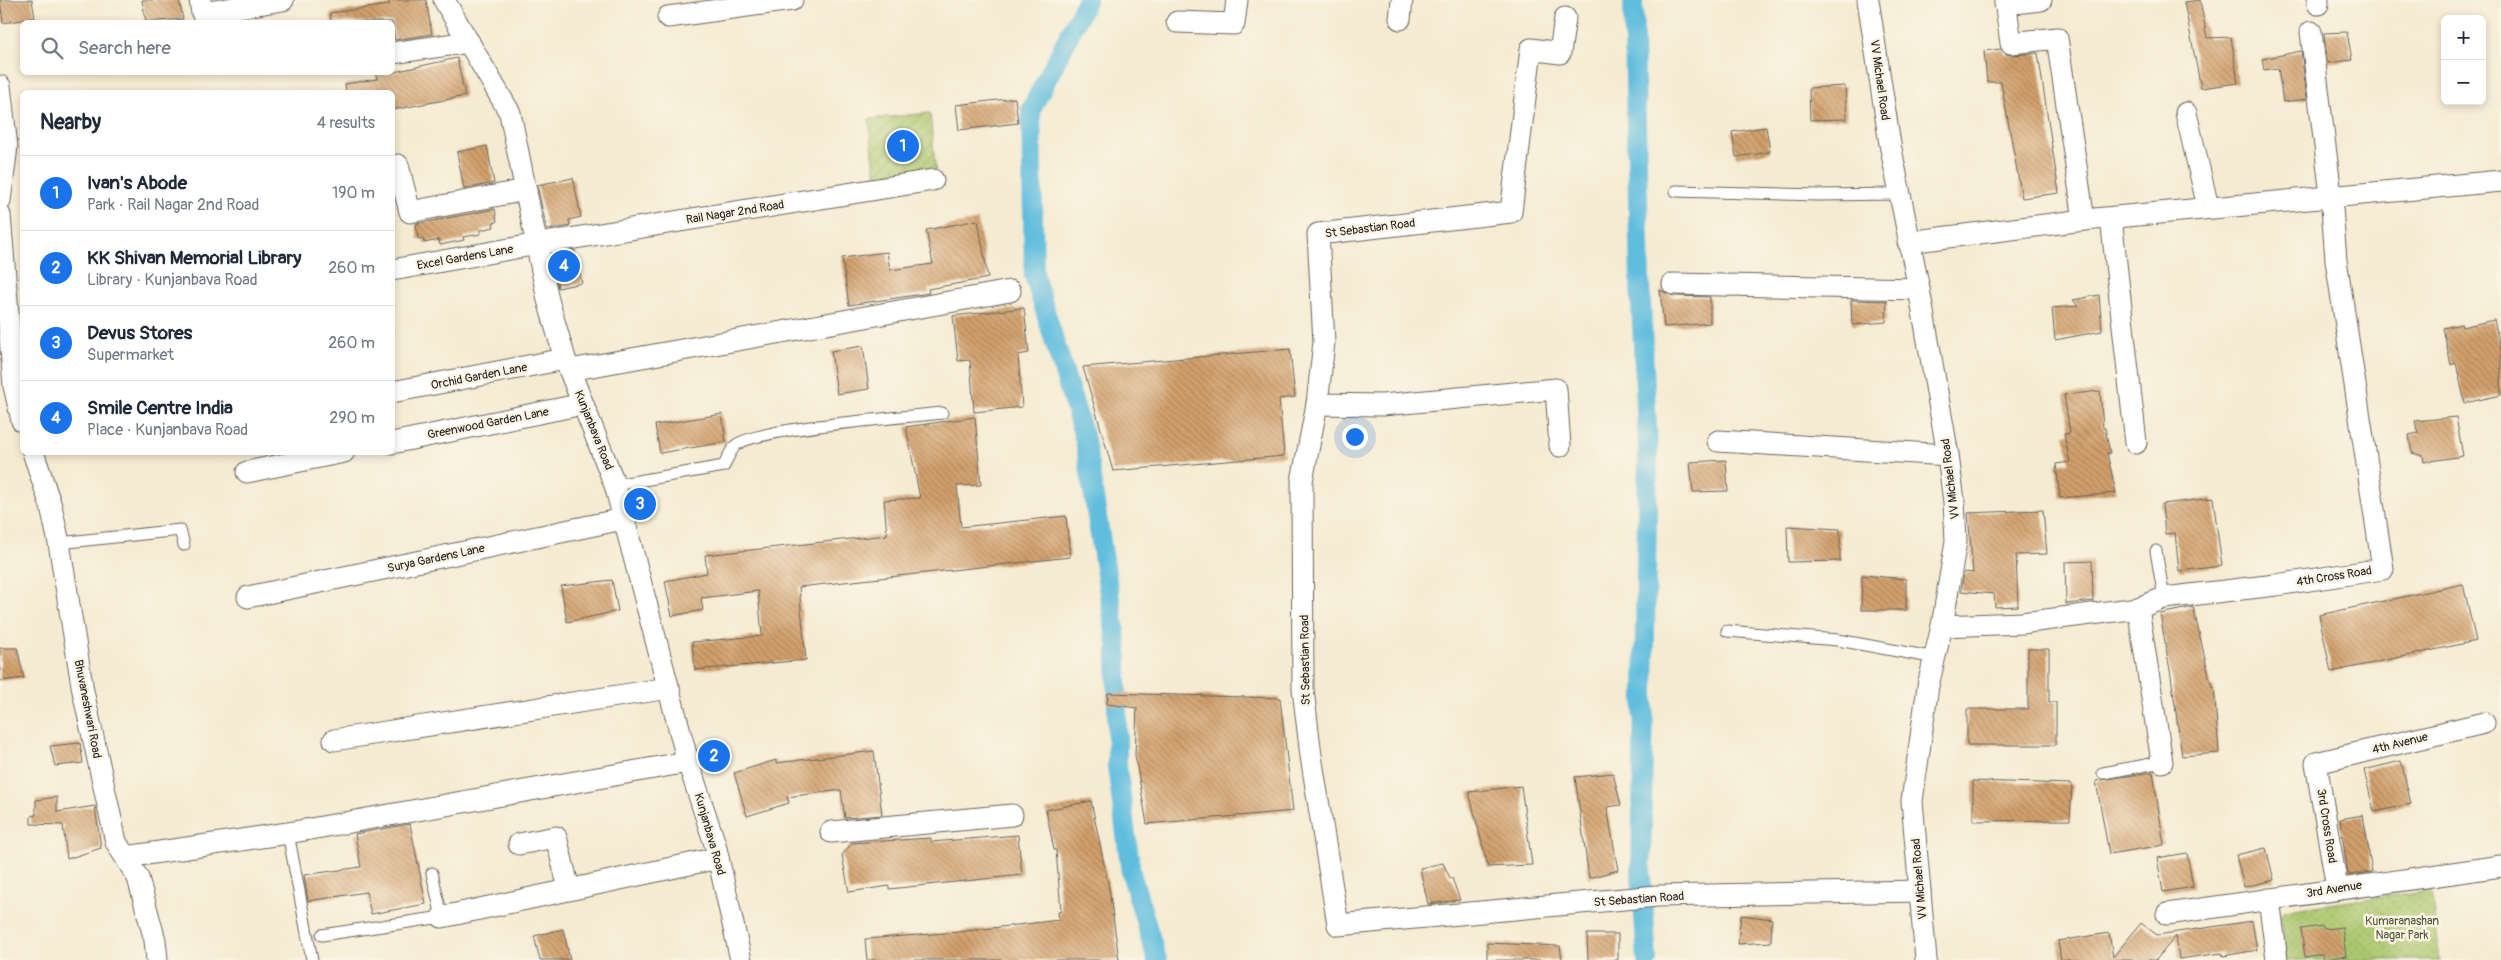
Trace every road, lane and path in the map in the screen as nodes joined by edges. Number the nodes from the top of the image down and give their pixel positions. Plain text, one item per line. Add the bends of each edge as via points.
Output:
1 (200, 0) edge
2 (283, 0) edge
3 (444, 0) edge
4 (792, 0) edge
5 (1237, 0) edge
6 (1868, 0) edge
7 (2041, 0) edge
8 (2005, 2) edge
9 (668, 17) dead end
10 (1566, 18) dead end
11 (1176, 22) dead end
12 (2311, 32) dead end
13 (469, 42) junction
14 (395, 53) edge
15 (0, 86) edge
16 (2186, 113) dead end
17 (395, 166) edge
18 (933, 180) dead end
19 (2501, 181) edge
20 (526, 190) junction
21 (1676, 191) dead end
22 (1900, 194) junction
23 (2331, 195) junction
24 (0, 202) edge
25 (2208, 208) junction
26 (0, 215) edge
27 (2112, 218) junction
28 (2084, 220) junction
29 (1908, 242) junction
30 (538, 244) junction
31 (395, 269) edge
32 (1672, 284) dead end
33 (1919, 289) junction
34 (1010, 291) dead end
35 (568, 365) junction
36 (395, 392) edge
37 (583, 404) junction
38 (1317, 404) junction
39 (20, 412) edge
40 (942, 414) dead end
41 (1718, 441) dead end
42 (395, 442) edge
43 (2136, 442) dead end
44 (1560, 446) dead end
45 (35, 455) edge
46 (329, 455) edge
47 (1948, 455) junction
48 (247, 472) dead end
49 (615, 485) junction
50 (623, 519) junction
51 (60, 543) junction
52 (184, 545) dead end
53 (2156, 551) dead end
54 (248, 597) dead end
55 (2164, 598) junction
56 (2138, 608) junction
57 (1942, 626) junction
58 (1727, 631) dead end
59 (1936, 658) junction
60 (669, 688) junction
61 (2484, 723) dead end
62 (334, 740) dead end
63 (688, 762) junction
64 (2162, 762) joint
65 (2316, 763) joint
66 (2103, 773) dead end
67 (1012, 815) dead end
68 (831, 832) dead end
69 (288, 833) junction
70 (519, 844) dead end
71 (126, 857) junction
72 (718, 858) junction
73 (2501, 866) edge
74 (432, 873) dead end
75 (569, 888) junction
76 (2337, 888) junction
77 (1920, 891) junction
78 (2269, 899) junction
79 (2167, 914) dead end
80 (442, 917) junction
81 (322, 935) dead end
82 (157, 960) edge
83 (312, 960) edge
84 (741, 960) edge
85 (1926, 960) edge
86 (2277, 960) edge

1 - 2 street via 202,13
3 - 13 street, Kunjanbava Road
4 - 9 street
5 - 11 street via 1234,24
6 - 22 street, VV Michael Road
7 - 8 street
8 - 28 street via 2011,43 2058,38
10 - 38 street, St Sebastian Road via 1560,53 1531,49 1511,212 1318,234 1324,342
12 - 23 street
13 - 14 street
13 - 20 street, Kunjanbava Road via 510,113
15 - 24 street via 7,147
16 - 25 street
17 - 20 street via 398,165 410,212
18 - 30 street, Rail Nagar 2nd Road
19 - 23 street
20 - 30 street, Kunjanbava Road
21 - 22 lane
22 - 29 street, VV Michael Road
23 - 25 street
23 - 55 street, 4th Cross Road via 2346,333 2383,569
25 - 27 street
26 - 39 street via 14,386
27 - 28 street
27 - 43 street
28 - 29 street
29 - 33 street, VV Michael Road
30 - 31 street, Excel Gardens Lane
30 - 35 street, Kunjanbava Road via 548,300
32 - 33 street
33 - 47 street, VV Michael Road
34 - 35 street, Orchid Garden Lane
35 - 36 street, Orchid Garden Lane
35 - 37 street, Kunjanbava Road
37 - 42 street, Greenwood Garden Lane
37 - 49 street, Kunjanbava Road
38 - 44 street via 1382,405 1556,389
38 - 77 street, St Sebastian Road via 1302,481 1304,688 1338,925 1645,897
40 - 49 lane via 756,436 735,446 724,466
41 - 47 street
45 - 51 street, Bhuvaneshwari Road
46 - 48 street
47 - 57 street, VV Michael Road via 1956,541
49 - 50 street, Kunjanbava Road
50 - 54 street, Surya Gardens Lane
50 - 60 street, Kunjanbava Road
51 - 52 lane via 180,530
51 - 71 street, Bhuvaneshwari Road via 83,691 102,784 116,842
53 - 55 lane
55 - 56 street, 4th Cross Road
56 - 57 street, 4th Cross Road via 2022,623
56 - 64 street
57 - 59 street, VV Michael Road
58 - 59 lane via 1838,640
59 - 77 street, VV Michael Road via 1928,686 1912,801
60 - 62 street
60 - 63 street, Kunjanbava Road
61 - 65 street, 4th Avenue
63 - 69 street
63 - 72 street, Kunjanbava Road
64 - 66 lane
65 - 76 street, 3rd Cross Road
67 - 68 street
69 - 71 street
69 - 83 lane
70 - 75 street via 556,837
71 - 82 street, Bhuvaneshwari Road via 138,878 156,940
72 - 75 street
72 - 84 street, Kunjanbava Road
73 - 76 street, 3rd Avenue
74 - 80 lane
75 - 80 street
76 - 78 street, 3rd Avenue
77 - 85 street, VV Michael Road
78 - 79 street, 3rd Avenue
78 - 86 street
80 - 81 lane

